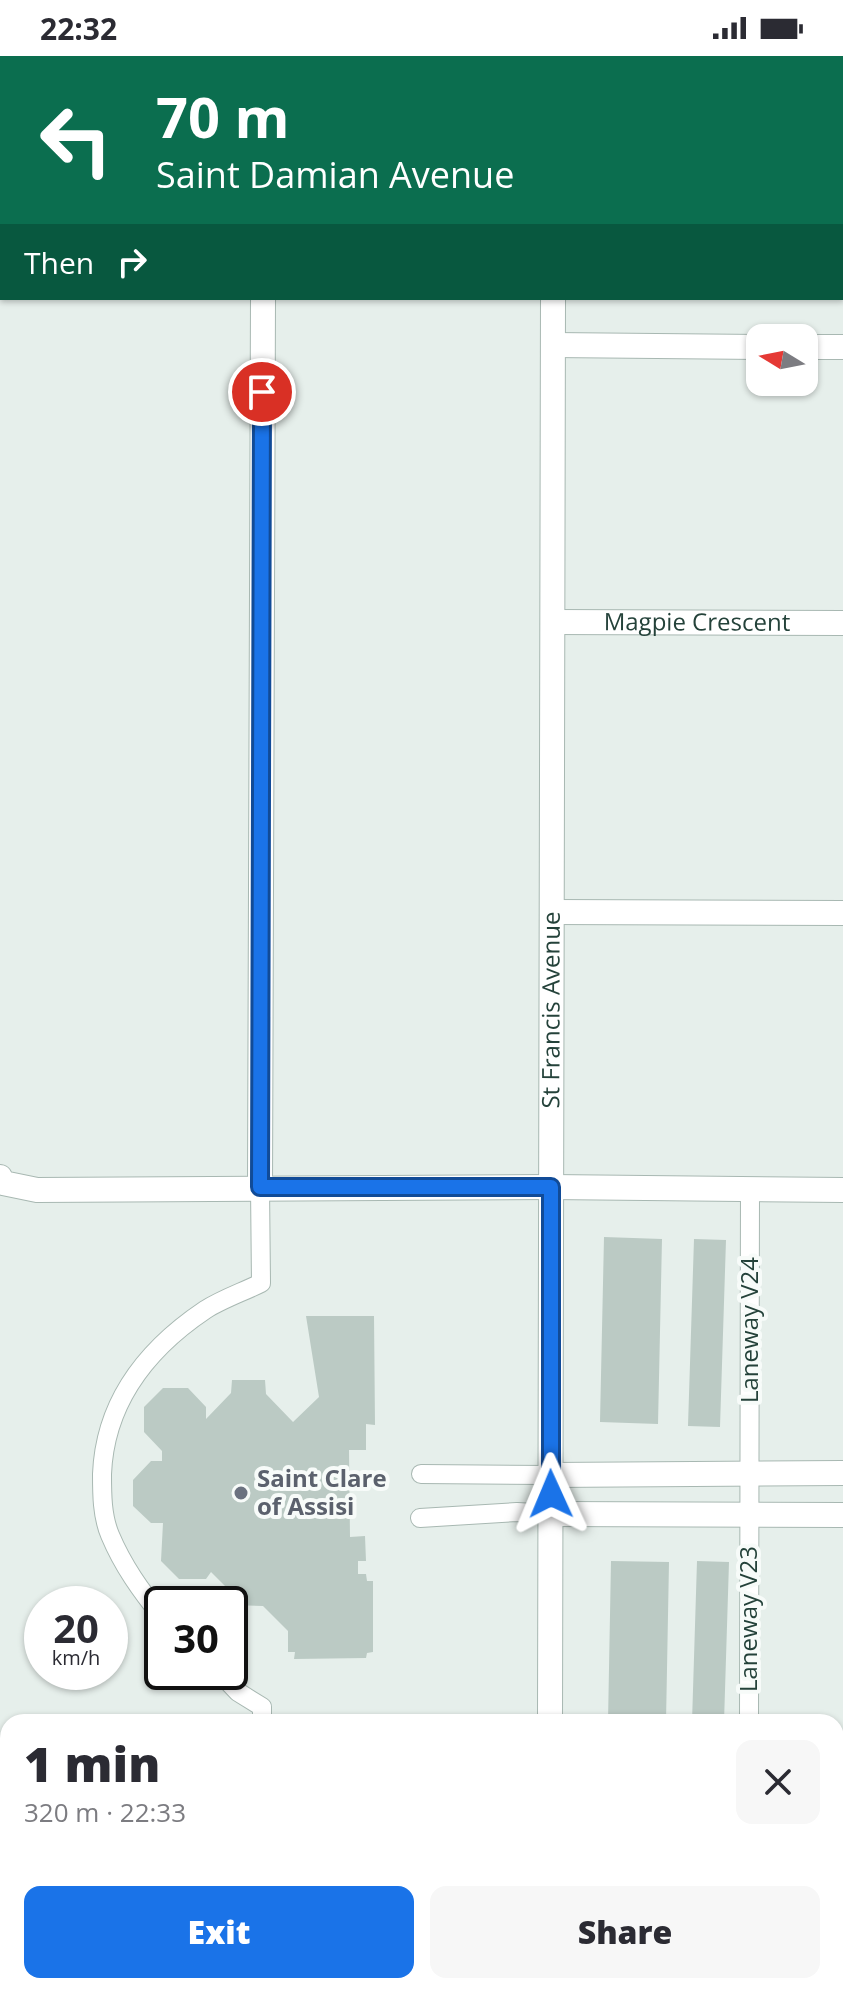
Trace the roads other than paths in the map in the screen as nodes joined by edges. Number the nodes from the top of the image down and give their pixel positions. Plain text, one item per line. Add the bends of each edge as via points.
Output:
1 (263, 300) edge
2 (553, 300) edge
3 (553, 345) junction
4 (746, 347) edge
5 (818, 347) edge
6 (843, 347) edge
7 (553, 622) junction
8 (843, 623) edge
9 (552, 912) junction
10 (843, 913) edge
11 (0, 1177) edge
12 (260, 1187) junction
13 (551, 1187) junction
14 (750, 1187) junction
15 (843, 1190) edge
16 (749, 1473) junction
17 (843, 1473) edge
18 (421, 1474) dead end
19 (551, 1475) junction
20 (552, 1514) junction
21 (748, 1515) junction
22 (843, 1515) edge
23 (420, 1518) dead end
24 (144, 1594) edge
25 (236, 1690) edge
26 (262, 1714) edge
27 (550, 1714) edge
28 (749, 1714) edge

1 - 12 street
2 - 3 street, St Francis Avenue
3 - 4 street
3 - 7 street, St Francis Avenue
5 - 6 street
7 - 8 street, Magpie Crescent
7 - 9 street, St Francis Avenue
9 - 10 street
9 - 13 street, St Francis Avenue
11 - 12 street via 3,1183 37,1190
12 - 13 street
12 - 24 lane via 261,1283 207,1308 161,1344 132,1377 113,1418 103,1454 108,1532
13 - 14 street
13 - 19 street, St Francis Avenue
14 - 15 street
14 - 16 lane, Laneway V24
16 - 17 street
16 - 19 street
16 - 21 lane, Laneway V24
18 - 19 lane
19 - 20 street, St Francis Avenue
20 - 21 street
20 - 23 lane
20 - 27 street, St Francis Avenue
21 - 22 street
21 - 28 lane, Laneway V23
25 - 26 lane via 262,1707

